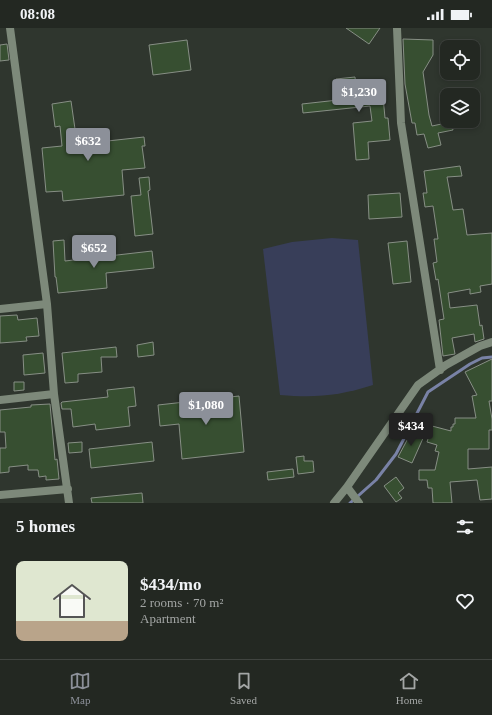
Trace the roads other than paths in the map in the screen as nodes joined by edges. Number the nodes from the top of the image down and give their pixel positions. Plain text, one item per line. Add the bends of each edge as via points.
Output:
1 (10, 28) edge
2 (397, 28) edge
3 (47, 304) junction
4 (0, 309) edge
5 (492, 342) edge
6 (440, 370) junction
7 (54, 394) junction
8 (0, 400) edge
9 (347, 487) junction
10 (68, 489) junction
11 (0, 495) edge
12 (69, 503) edge
13 (334, 503) edge
14 (360, 503) edge

1 - 3 street
2 - 6 street via 401,123
3 - 4 street
3 - 7 street
5 - 6 street via 480,346
6 - 9 street via 418,385
7 - 8 street
7 - 10 street
9 - 13 street
9 - 14 street
10 - 11 street
10 - 12 street

